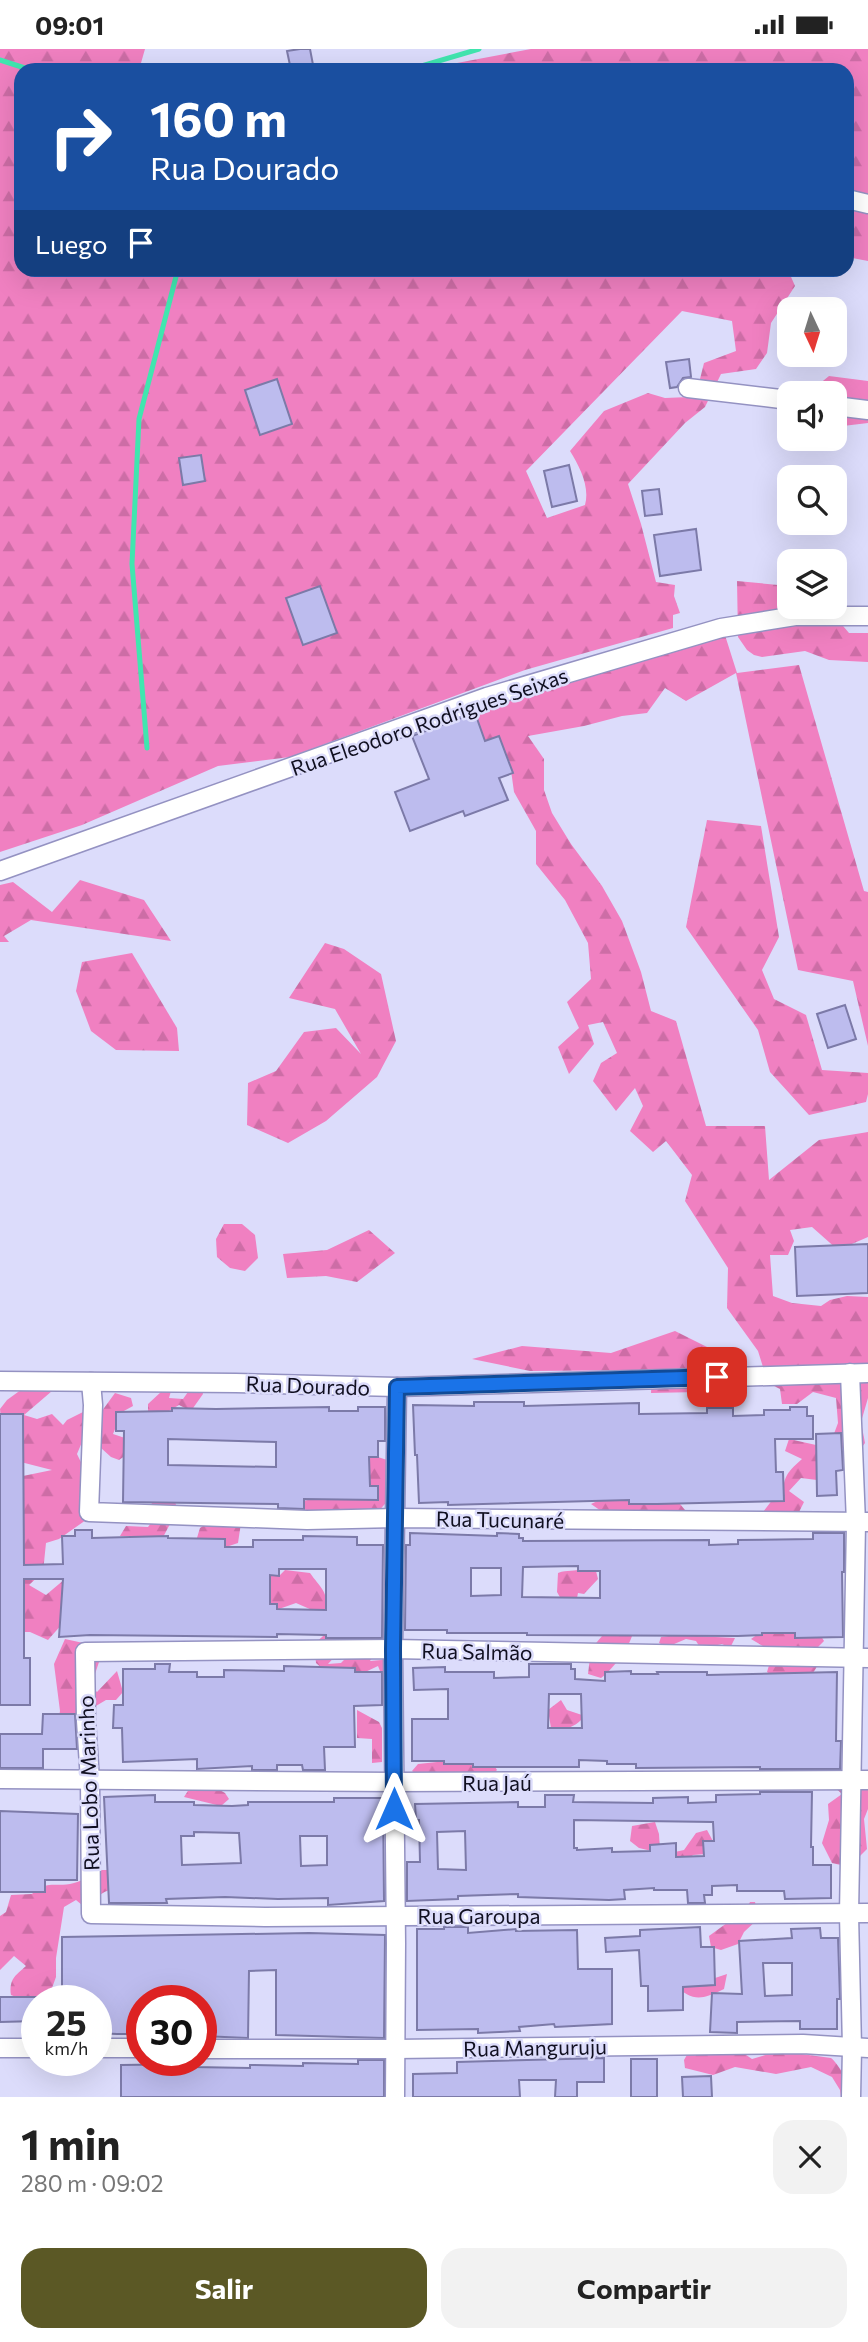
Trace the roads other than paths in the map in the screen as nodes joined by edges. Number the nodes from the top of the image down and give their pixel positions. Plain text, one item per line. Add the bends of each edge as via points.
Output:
1 (688, 388) dead end
2 (777, 399) edge
3 (847, 407) edge
4 (868, 410) edge
5 (868, 616) edge
6 (0, 871) edge
7 (859, 1373) edge
8 (0, 1381) edge
9 (91, 1382) junction
10 (397, 1387) junction
11 (396, 1518) junction
12 (862, 1523) edge
13 (393, 1649) junction
14 (85, 1652) joint
15 (860, 1658) edge
16 (0, 1779) edge
17 (90, 1780) junction
18 (860, 1780) edge
19 (394, 1782) junction
20 (868, 1913) edge
21 (91, 1914) joint
22 (849, 1914) junction
23 (395, 1915) junction
24 (0, 2048) edge
25 (21, 2048) edge
26 (860, 2048) edge
27 (217, 2049) edge
28 (396, 2049) junction
29 (395, 2097) edge
30 (851, 2097) edge

1 - 2 street
3 - 4 street
5 - 6 street, Rua Eleodoro Rodrigues Seixas via 795,616 721,628 487,697
7 - 10 street, Rua Dourado
7 - 12 street
8 - 9 street, Rua Dourado
9 - 10 street, Rua Dourado
9 - 11 street, Rua Tucunaré via 89,1513
10 - 11 street
11 - 12 street, Rua Tucunaré
11 - 13 street
12 - 15 street
13 - 14 street, Rua Salmão
13 - 15 street, Rua Salmão
13 - 19 street
14 - 17 street, Rua Lobo Marinho
15 - 18 street
16 - 17 street, Rua Jaú
17 - 19 street, Rua Jaú
17 - 21 street, Rua Lobo Marinho
18 - 19 street, Rua Jaú
18 - 22 street
19 - 23 street
20 - 22 street, Rua Garoupa
21 - 23 street, Rua Garoupa
22 - 23 street, Rua Garoupa
22 - 26 street
23 - 28 street
24 - 25 street
26 - 28 street, Rua Manguruju via 789,2044
26 - 30 street
27 - 28 street, Rua Manguruju
28 - 29 street

